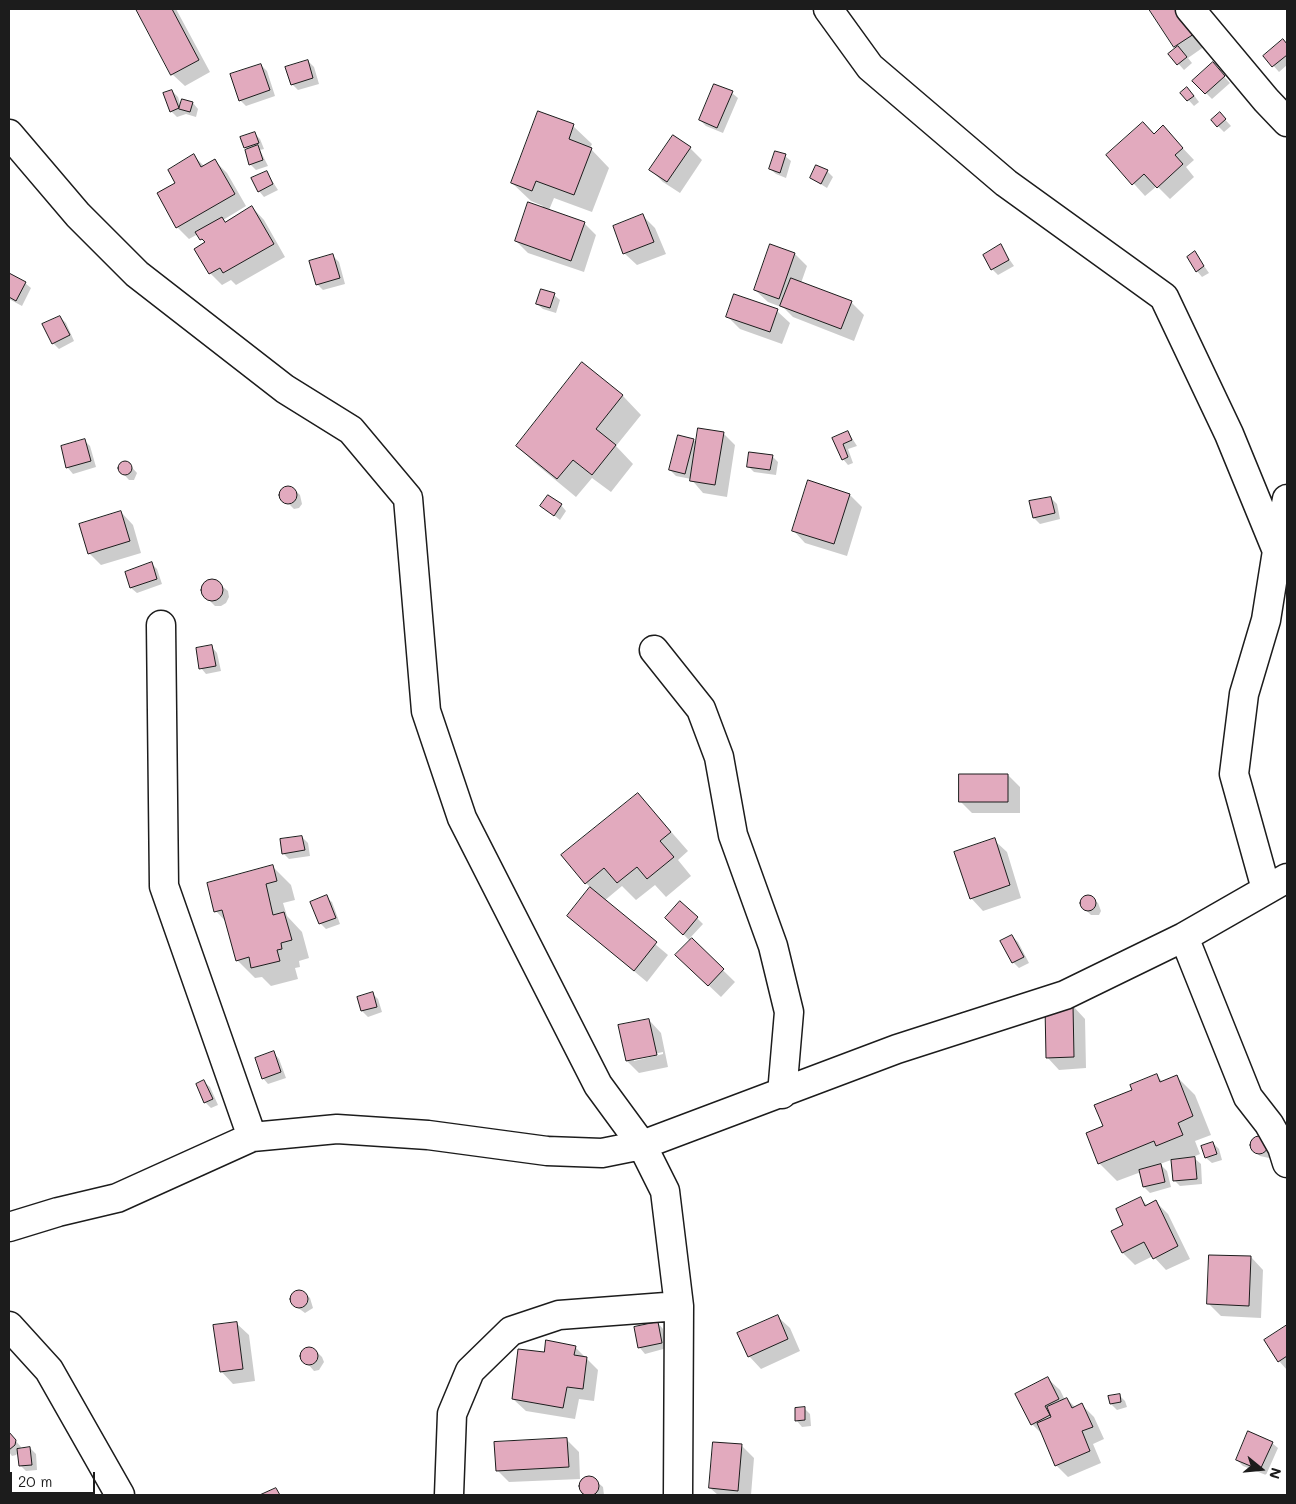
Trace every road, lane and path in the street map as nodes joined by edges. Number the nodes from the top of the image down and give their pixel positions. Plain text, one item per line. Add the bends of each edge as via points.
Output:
1 (828, 9) edge
2 (1190, 9) edge
3 (1287, 122) edge
4 (9, 134) edge
5 (1287, 499) edge
6 (1277, 551) junction
7 (161, 625) dead end
8 (654, 650) dead end
9 (1277, 884) edge
10 (1184, 937) junction
11 (782, 1094) junction
12 (252, 1137) junction
13 (642, 1145) junction
14 (1287, 1163) edge
15 (9, 1227) edge
16 (679, 1306) junction
17 (9, 1326) edge
18 (120, 1495) edge
19 (449, 1495) edge
20 (678, 1495) edge

1 - 6 street via 878,74 1006,183 1164,298 1230,434
2 - 3 street
4 - 13 street via 78,215 137,274 285,389 351,430 408,498 426,711 462,818 598,1085
5 - 6 street
6 - 9 street via 1266,620 1244,694 1234,774
7 - 12 street via 164,886
8 - 11 street via 701,709 719,757 733,835 773,946 789,1012
9 - 10 street
10 - 11 street via 1065,995 897,1049
10 - 14 street via 1248,1098 1269,1124
11 - 13 street
12 - 13 street via 336,1129 428,1134 547,1151 602,1153
12 - 15 street via 117,1198
13 - 16 street via 665,1191
16 - 19 street via 559,1315 511,1332 470,1371 452,1414
16 - 20 street
17 - 18 street via 49,1370

